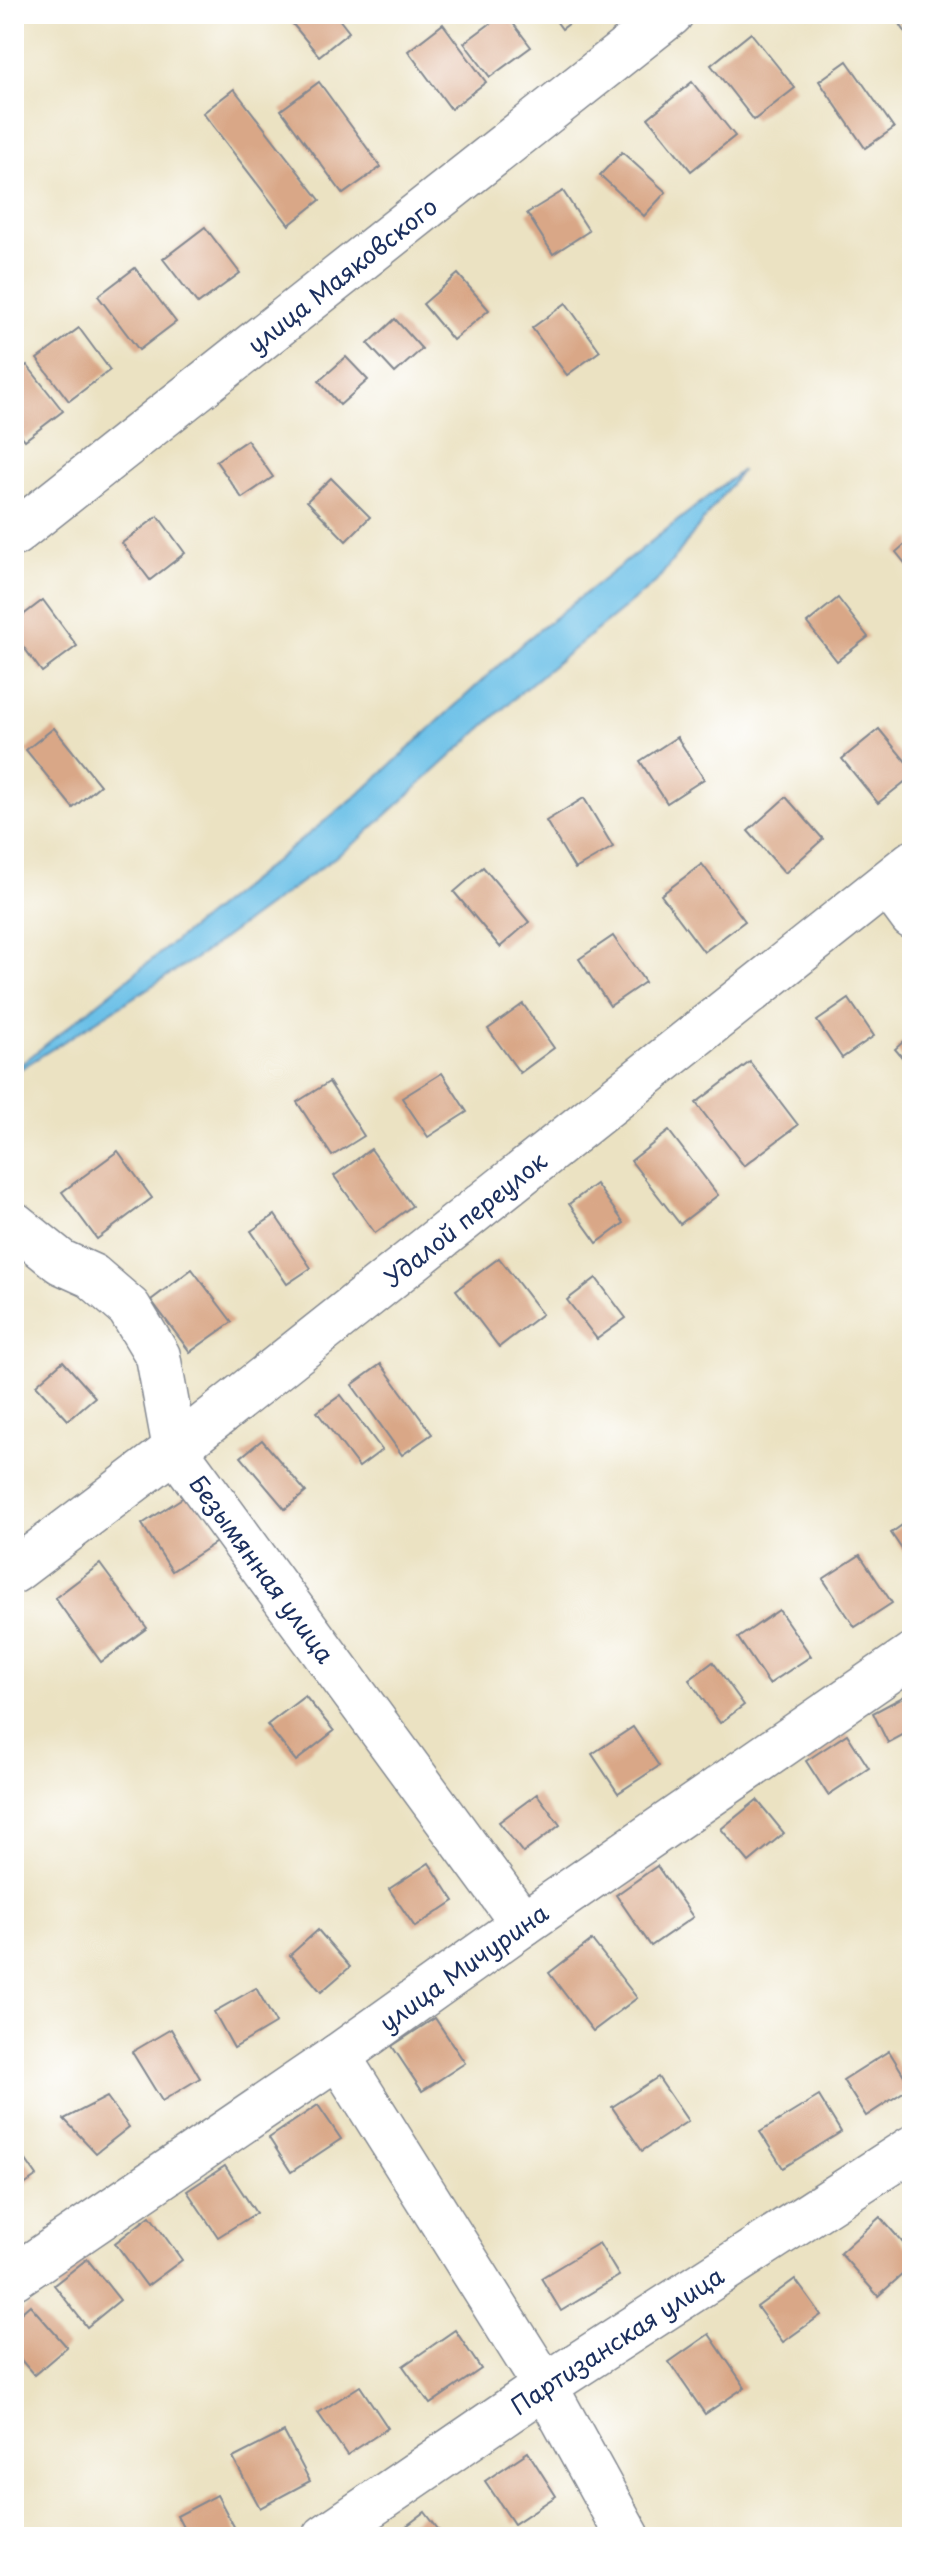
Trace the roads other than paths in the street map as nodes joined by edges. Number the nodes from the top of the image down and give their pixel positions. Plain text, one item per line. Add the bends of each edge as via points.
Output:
1 (671, 14) edge
2 (14, 534) edge
3 (904, 887) edge
4 (14, 1224) edge
5 (175, 1449) junction
6 (14, 1571) edge
7 (912, 1655) edge
8 (523, 1924) junction
9 (338, 2056) junction
10 (912, 2148) edge
11 (14, 2277) edge
12 (545, 2386) junction
13 (325, 2537) edge
14 (628, 2537) edge

1 - 2 street, улица Маяковского
3 - 5 street, Удалой переулок
4 - 5 street, Безымянная улица via 61,1262 92,1276 129,1308 158,1356
5 - 6 street, Удалой переулок
5 - 8 street, Безымянная улица
7 - 8 street, улица Мичурина
8 - 9 street, улица Мичурина
9 - 11 street, улица Мичурина
9 - 12 street
10 - 12 street, Партизанская улица
12 - 13 street, Партизанская улица
12 - 14 street

